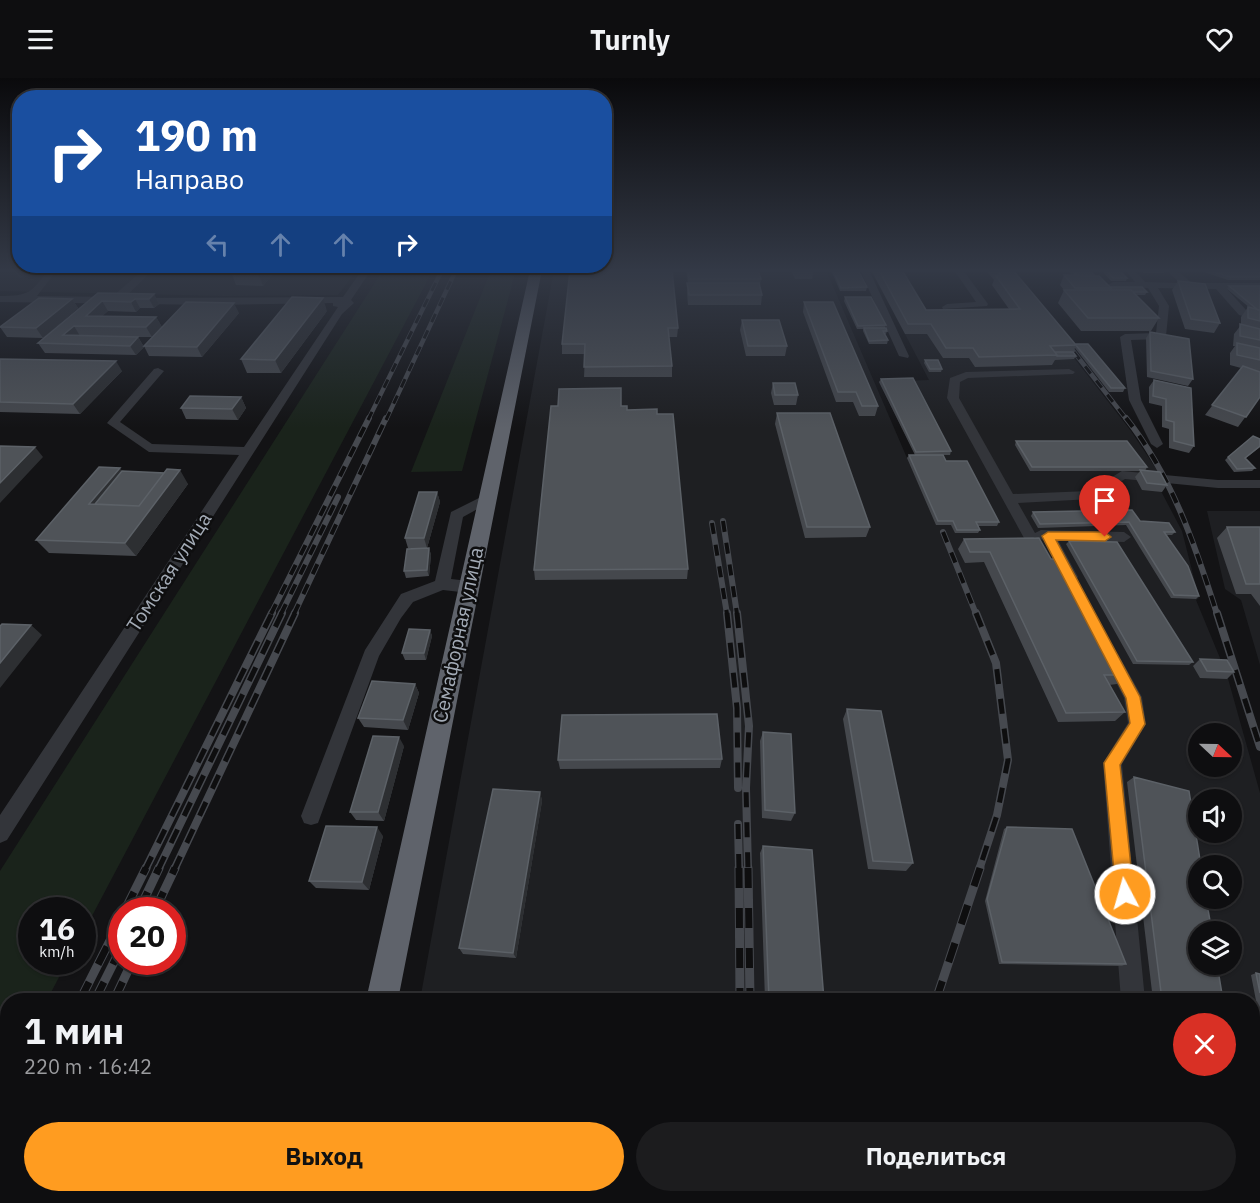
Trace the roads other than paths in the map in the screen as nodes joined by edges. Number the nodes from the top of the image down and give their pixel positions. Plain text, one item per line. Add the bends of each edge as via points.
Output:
1 (331, 322) edge
2 (525, 322) edge
3 (888, 322) edge
4 (1162, 322) edge
5 (904, 356) dead end
6 (158, 371) dead end
7 (1069, 372) dead end
8 (1157, 444) dead end
9 (247, 451) junction
10 (1260, 484) edge
11 (487, 498) junction
12 (1008, 499) junction
13 (1029, 534) junction
14 (1048, 536) junction
15 (1124, 537) dead end
16 (1012, 543) edge
17 (442, 584) junction
18 (469, 587) junction
19 (1080, 596) edge
20 (1106, 647) edge
21 (311, 816) dead end
22 (3, 824) edge
23 (383, 993) edge
24 (1132, 993) edge

1 - 9 street, Томская улица
2 - 11 highway, Семафорная улица
3 - 5 street
4 - 8 street via 1161,336 1125,337 1135,400
6 - 9 street via 113,423 149,448
7 - 12 street via 966,375 954,380 953,398
9 - 22 street, Томская улица
10 - 12 street via 1122,475 1092,495
11 - 17 street via 456,515
11 - 18 highway, Семафорная улица
12 - 13 street
13 - 14 street
13 - 16 street
14 - 15 street
14 - 19 street
17 - 18 street
17 - 21 street via 407,598 371,654
18 - 23 highway, Семафорная улица
20 - 24 street via 1133,697 1137,724 1112,763

